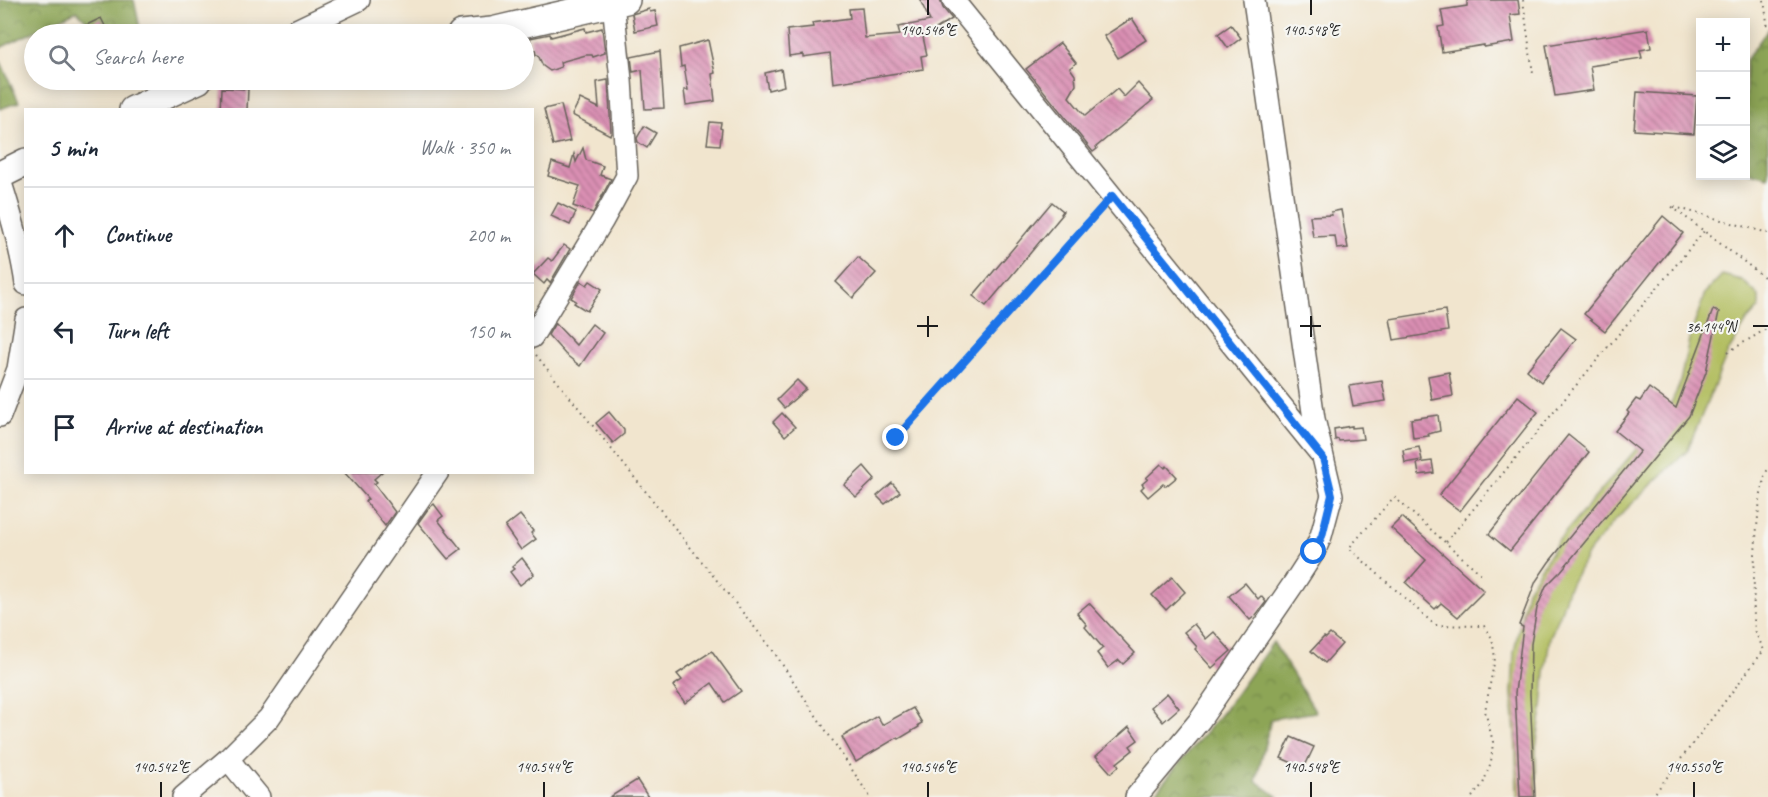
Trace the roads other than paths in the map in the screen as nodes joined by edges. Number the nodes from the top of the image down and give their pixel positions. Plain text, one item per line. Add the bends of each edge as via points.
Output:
1 (359, 0) edge
2 (953, 0) edge
3 (1254, 0) edge
4 (619, 2) edge
5 (309, 24) edge
6 (523, 24) edge
7 (176, 90) edge
8 (137, 108) edge
9 (24, 163) edge
10 (0, 175) edge
11 (0, 180) edge
12 (24, 270) edge
13 (24, 332) edge
14 (534, 334) edge
15 (0, 416) edge
16 (1323, 458) junction
17 (437, 474) edge
18 (228, 759) junction
19 (183, 797) edge
20 (259, 797) edge
21 (1136, 797) edge

1 - 5 street
2 - 16 street
3 - 16 street via 1314,419
4 - 6 main road
4 - 14 street via 627,176
7 - 8 main road
9 - 10 main road
11 - 12 street
13 - 15 street via 18,369
16 - 21 street via 1332,495 1314,552 1200,720
17 - 18 street via 269,718
18 - 19 street
18 - 20 street

